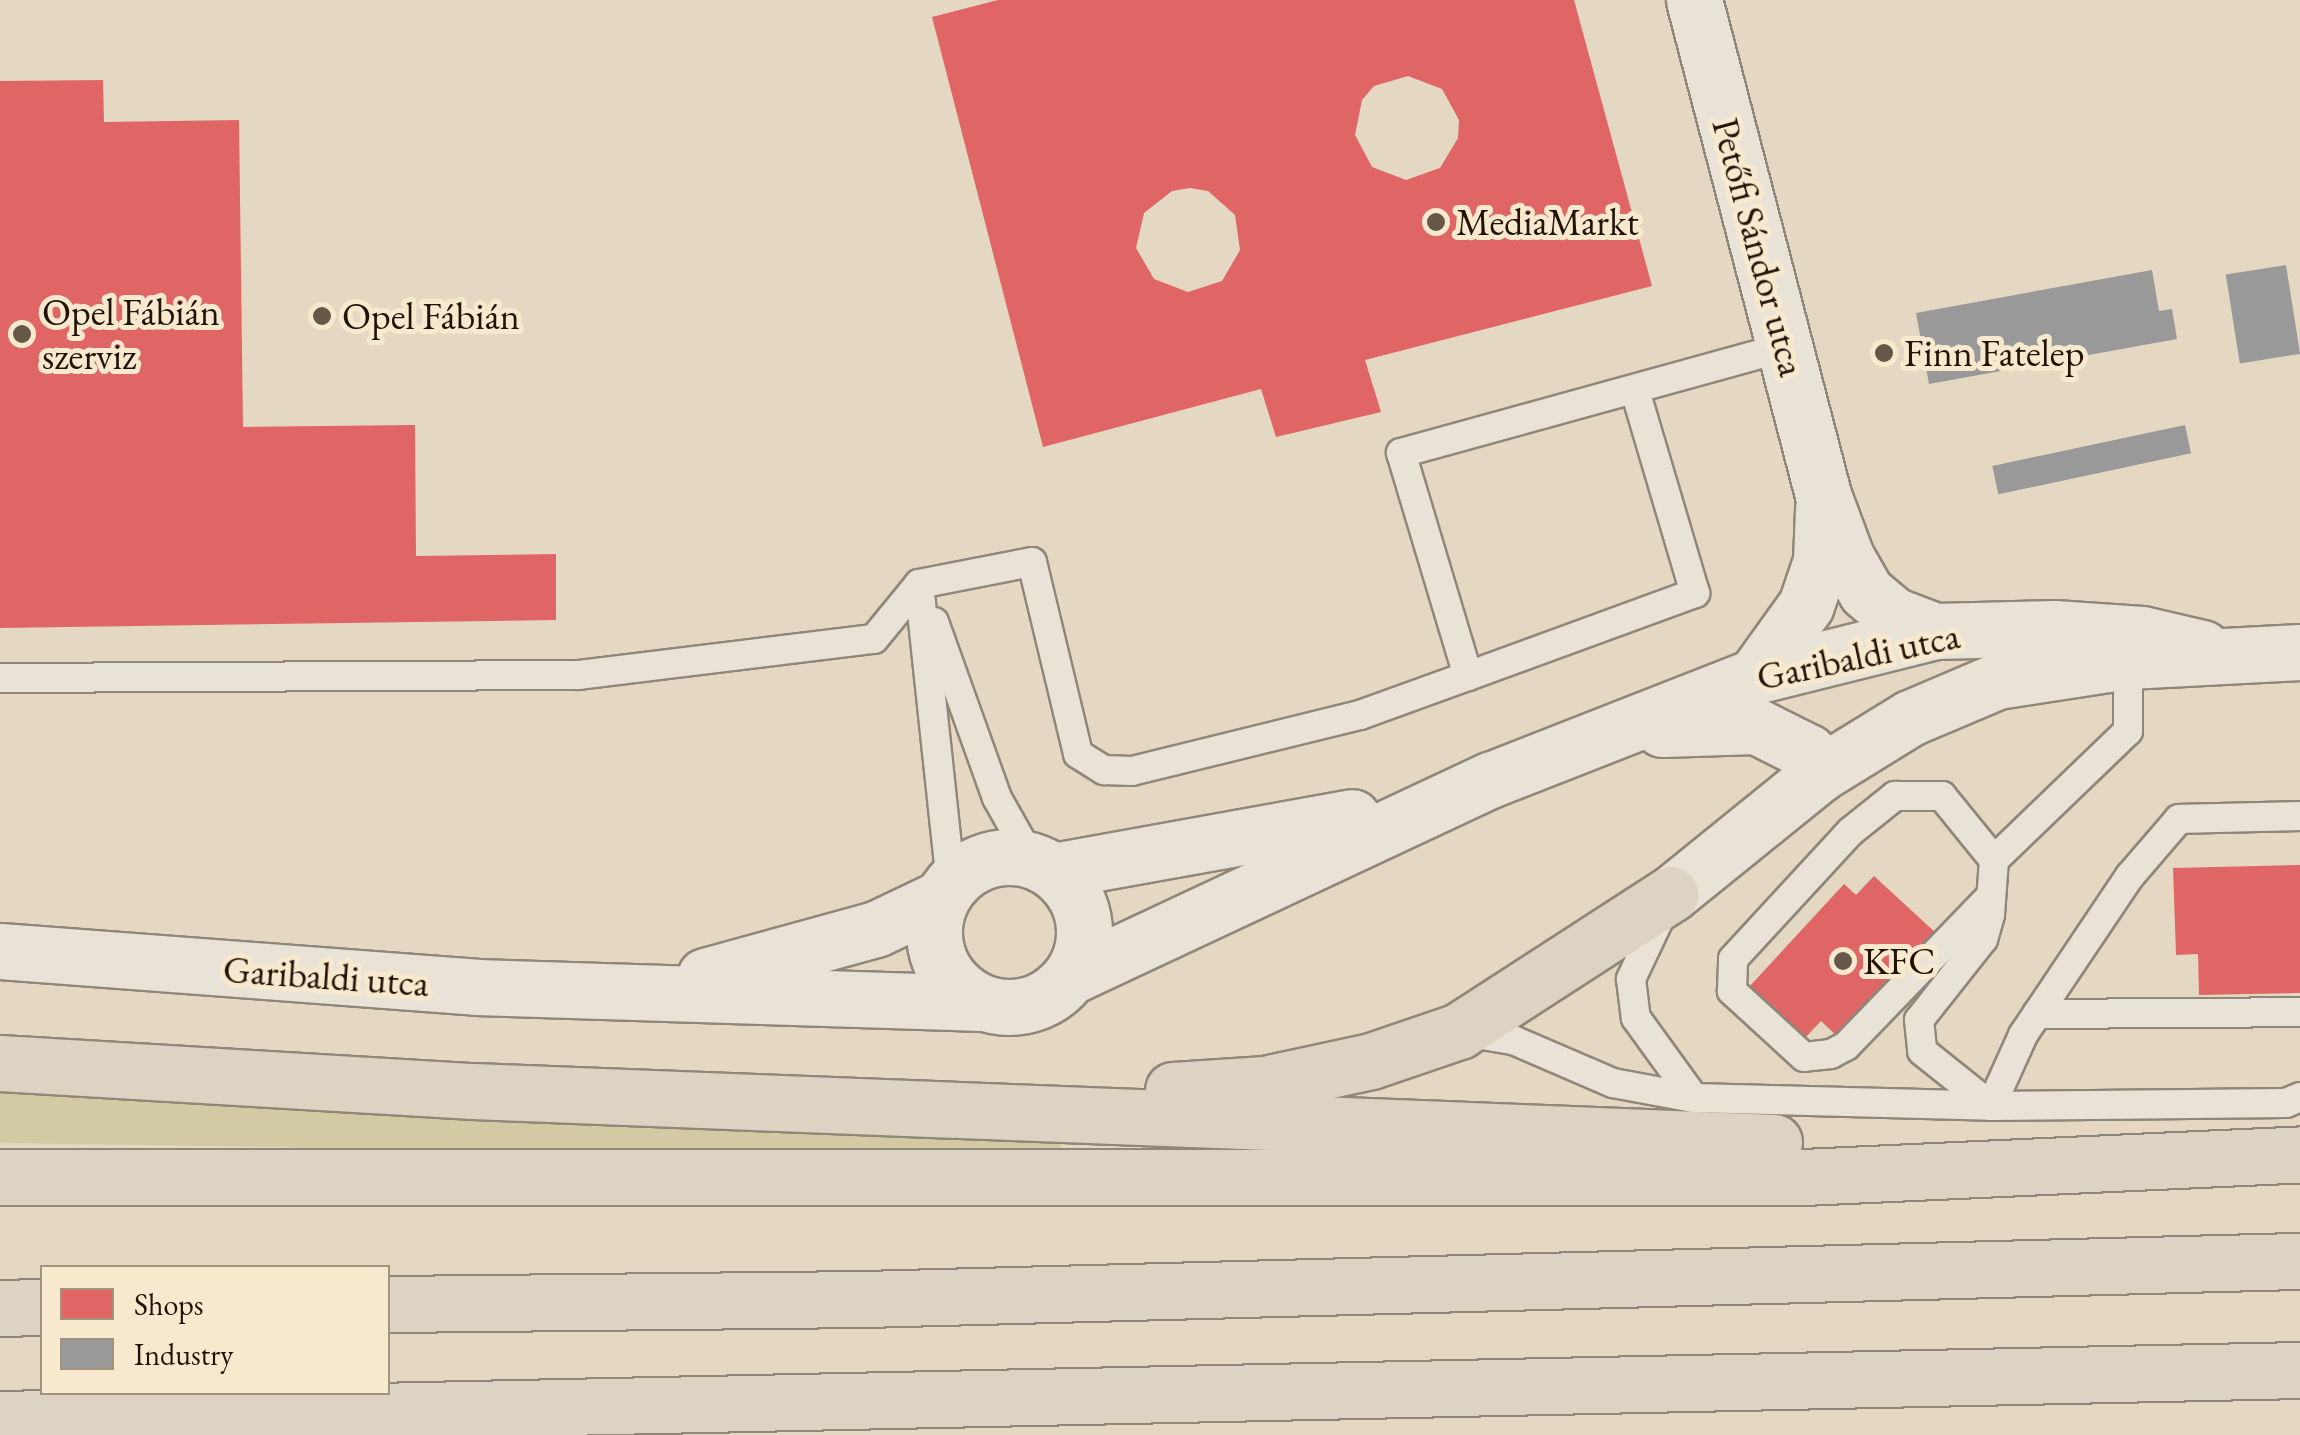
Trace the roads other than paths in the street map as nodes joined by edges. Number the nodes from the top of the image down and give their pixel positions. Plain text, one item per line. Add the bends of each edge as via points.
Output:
1 (1694, 0) edge
2 (1784, 347) junction
3 (1634, 390) junction
4 (1823, 495) junction
5 (919, 584) junction
6 (1935, 631) junction
7 (2300, 652) edge
8 (2229, 654) junction
9 (2128, 661) junction
10 (1468, 676) junction
11 (1755, 676) junction
12 (0, 678) edge
13 (1614, 733) junction
14 (1819, 774) junction
15 (1490, 780) junction
16 (2300, 816) edge
17 (1994, 860) junction
18 (1042, 865) junction
19 (946, 891) junction
20 (1670, 894) junction
21 (1988, 899) junction
22 (0, 951) edge
23 (1071, 976) junction
24 (653, 990) junction
25 (982, 1003) junction
26 (2300, 1012) edge
27 (2037, 1014) junction
28 (1459, 1031) junction
29 (0, 1063) edge
30 (2300, 1097) edge
31 (1694, 1098) junction
32 (1992, 1106) junction
33 (951, 1107) junction
34 (2300, 1154) edge
35 (2177, 1158) junction
36 (0, 1176) edge
37 (2300, 1262) edge
38 (390, 1304) edge
39 (40, 1307) edge
40 (0, 1308) edge
41 (2300, 1370) edge
42 (0, 1419) edge

1 - 2 street, Petőfi Sándor utca
2 - 3 lane
2 - 4 street, Petőfi Sándor utca
3 - 10 lane via 1696,594
3 - 10 lane via 1400,453
4 - 6 street, Petőfi Sándor utca via 1866,592 1893,616
4 - 11 street, Petőfi Sándor utca via 1821,561 1806,605
5 - 10 lane via 1032,562 1078,754 1104,770 1132,771 1360,715
5 - 12 lane via 874,639 579,675
5 - 18 lane via 997,798
5 - 19 lane
6 - 8 street, Garibaldi utca via 2142,634
6 - 11 street, Garibaldi utca
7 - 8 street, Garibaldi utca
8 - 9 street, Garibaldi utca
9 - 14 street, Garibaldi utca via 1998,682 1910,718
9 - 17 lane via 2128,731
11 - 13 street, Garibaldi utca
13 - 14 street, Garibaldi utca via 1756,726 1808,752
13 - 15 street, Garibaldi utca
14 - 20 street, Garibaldi utca
15 - 18 street, Garibaldi utca via 1307,829
15 - 23 street, Garibaldi utca
16 - 27 lane via 2180,818 2130,876
17 - 21 lane
17 - 21 lane via 1942,796 1895,796 1850,832 1733,959 1732,992 1804,1057 1831,1054 1895,998
18 - 19 street via 980,862
18 - 23 street via 1078,900 1084,919 1085,939
19 - 24 street, Garibaldi utca via 876,930
19 - 25 street via 934,928 939,960 955,986
20 - 28 highway
20 - 31 lane via 1631,979 1636,1018
21 - 32 lane via 1982,939 1920,1020 1922,1051
22 - 24 street, Garibaldi utca via 476,986
23 - 25 street via 1040,1001 1001,1008
24 - 25 street, Garibaldi utca
26 - 27 lane
27 - 32 lane
28 - 31 lane via 1513,1040 1613,1083
28 - 33 highway via 1371,1061 1265,1084
29 - 33 highway via 474,1091
30 - 32 lane via 2286,1103
31 - 32 lane
33 - 35 highway
34 - 35 highway
35 - 36 highway via 1784,1178
37 - 38 highway via 864,1299
39 - 40 highway
41 - 42 highway

